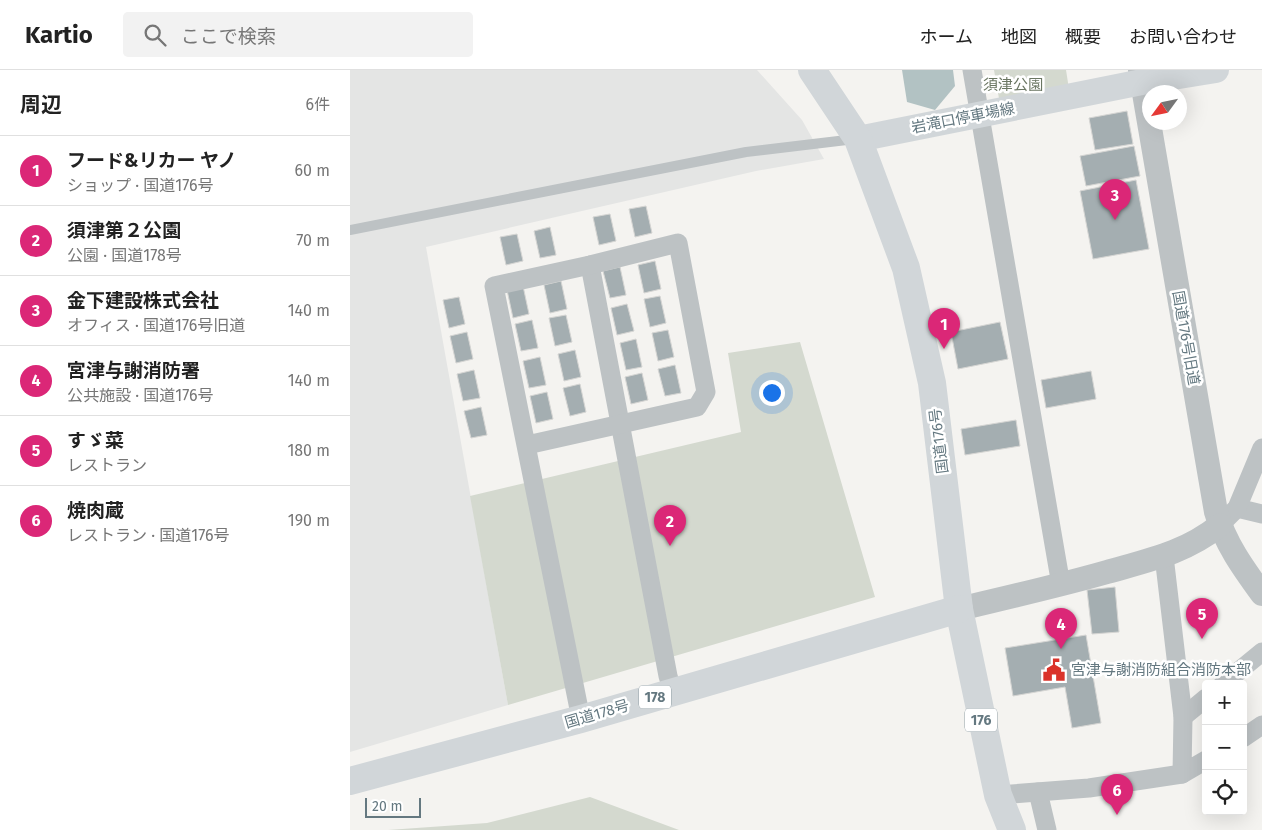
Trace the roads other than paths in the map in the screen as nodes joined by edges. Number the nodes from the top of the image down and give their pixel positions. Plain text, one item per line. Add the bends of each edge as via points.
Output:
1 (812, 70) edge
2 (972, 70) edge
3 (1216, 70) edge
4 (1141, 76) edge
5 (980, 115) junction
6 (858, 138) junction
7 (350, 230) edge
8 (590, 266) junction
9 (620, 424) junction
10 (527, 445) junction
11 (1262, 448) edge
12 (1237, 508) junction
13 (1262, 514) edge
14 (1220, 525) junction
15 (1164, 556) junction
16 (1061, 585) junction
17 (1262, 594) edge
18 (959, 609) junction
19 (1262, 652) edge
20 (1228, 680) edge
21 (673, 692) junction
22 (1202, 701) edge
23 (1183, 717) junction
24 (581, 719) junction
25 (1262, 725) edge
26 (1247, 735) edge
27 (1202, 762) edge
28 (1182, 774) junction
29 (350, 781) edge
30 (1038, 792) junction
31 (998, 795) junction
32 (1012, 830) edge
33 (1047, 830) edge

1 - 6 highway, 国道176号 / 176
2 - 5 street
3 - 4 main road, 岩滝口停車場線
4 - 5 main road, 岩滝口停車場線
4 - 14 street, 国道176号旧道
5 - 6 main road, 岩滝口停車場線
5 - 16 street
6 - 7 lane via 746,152
6 - 18 highway, 国道176号 / 176 via 906,268 932,384
8 - 9 street
8 - 9 street via 678,243 706,392 697,407
8 - 10 street via 494,286
9 - 10 street
9 - 21 street
10 - 24 street
11 - 12 street
12 - 13 street
12 - 14 street
14 - 15 street via 1182,550
14 - 17 street, 国道176号旧道 via 1233,553
15 - 16 street
15 - 23 street
16 - 18 street
18 - 21 highway, 国道178号 / 178
18 - 31 highway, 国道176号 / 176
19 - 20 street
21 - 24 highway, 国道178号 / 178
22 - 23 street
23 - 28 street
24 - 29 highway, 国道178号 / 178
25 - 26 street
27 - 28 street
28 - 30 street
30 - 31 street
30 - 33 street
31 - 32 highway, 国道176号 / 176

